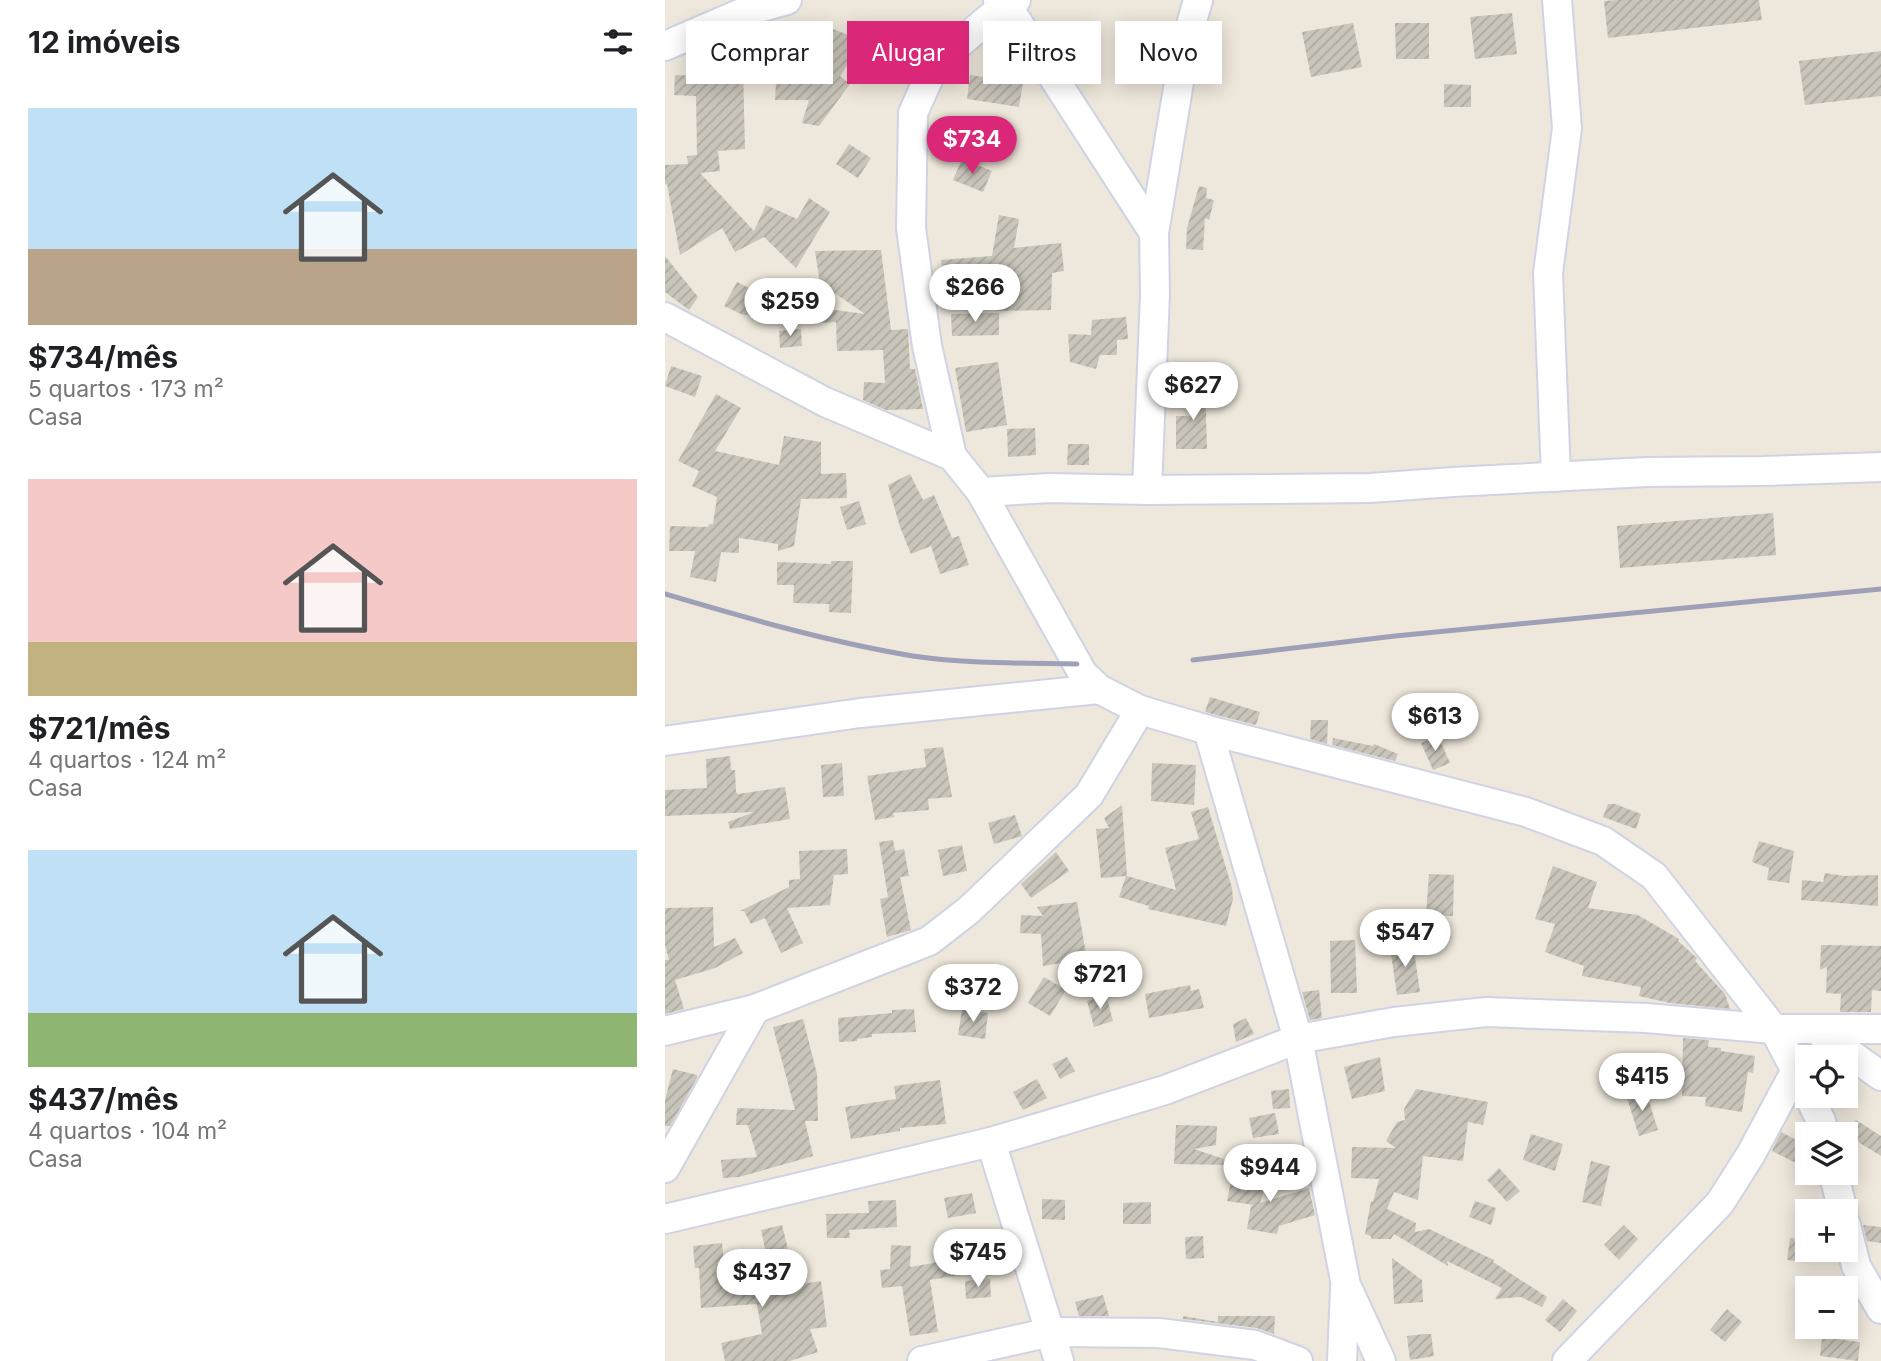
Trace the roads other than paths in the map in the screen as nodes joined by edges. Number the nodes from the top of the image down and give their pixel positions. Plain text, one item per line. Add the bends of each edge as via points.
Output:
1 (787, 0) edge
2 (1198, 0) edge
3 (1557, 0) edge
4 (1007, 1) edge
5 (665, 46) edge
6 (1154, 233) junction
7 (665, 317) edge
8 (952, 456) junction
9 (1881, 467) edge
10 (1556, 477) junction
11 (1147, 490) junction
12 (981, 492) junction
13 (1099, 689) junction
14 (1140, 710) junction
15 (1208, 730) junction
16 (665, 741) edge
17 (755, 1009) junction
18 (1774, 1029) junction
19 (1815, 1029) junction
20 (1881, 1029) edge
21 (665, 1031) edge
22 (1298, 1039) junction
23 (1795, 1070) edge
24 (1881, 1076) edge
25 (1795, 1098) edge
26 (991, 1142) junction
27 (665, 1168) edge
28 (665, 1219) edge
29 (1855, 1262) edge
30 (1346, 1285) junction
31 (1881, 1309) edge
32 (1051, 1332) junction
33 (922, 1361) edge
34 (1059, 1361) edge
35 (1298, 1361) edge
36 (1342, 1361) edge
37 (1381, 1361) edge
38 (1567, 1361) edge

1 - 5 street via 744,12
2 - 6 street via 1185,46
3 - 10 street via 1567,128 1548,273
4 - 6 street
4 - 8 street via 935,64 913,113 911,228 927,346
6 - 11 street
7 - 8 street via 825,402
8 - 12 street
9 - 10 street
10 - 11 street via 1370,488
11 - 12 street
12 - 13 street via 1083,674
13 - 14 street
13 - 16 street via 860,713
14 - 15 street
14 - 17 street via 1089,795 969,910 929,941
15 - 18 street via 1527,812 1603,842 1654,876
15 - 22 street
17 - 21 street
17 - 27 street
18 - 19 street
18 - 22 street via 1486,1012
18 - 23 street
19 - 20 street
19 - 24 street
22 - 26 street via 1165,1090
22 - 30 street
25 - 38 street via 1720,1203
26 - 28 street
26 - 32 street
29 - 31 street
30 - 36 street
30 - 37 street
32 - 33 street
32 - 34 street
32 - 35 street via 1159,1333 1255,1345

